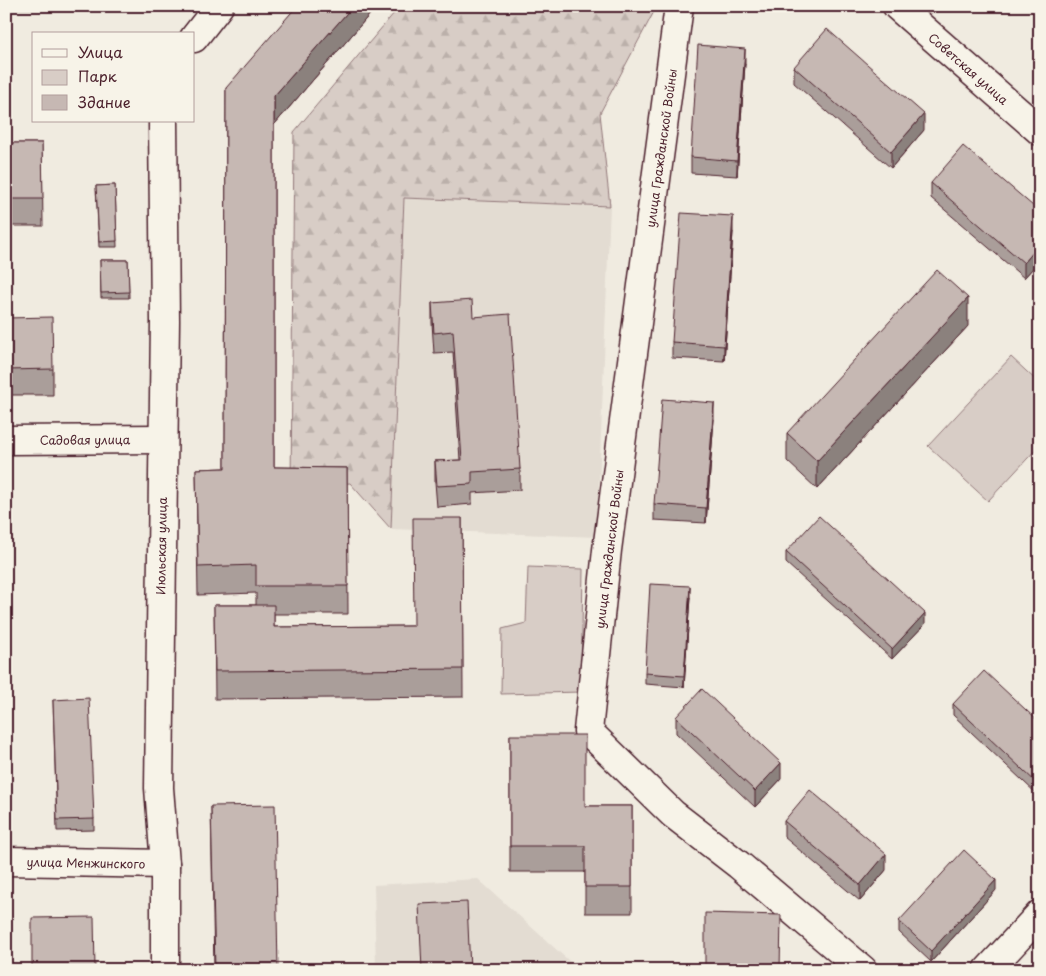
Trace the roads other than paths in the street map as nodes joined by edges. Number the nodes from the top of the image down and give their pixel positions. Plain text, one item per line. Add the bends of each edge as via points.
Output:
1 (219, 6) edge
2 (679, 6) edge
3 (897, 6) edge
4 (195, 37) edge
5 (163, 122) edge
6 (1040, 131) edge
7 (163, 439) junction
8 (6, 440) edge
9 (6, 862) edge
10 (165, 864) junction
11 (1040, 914) edge
12 (165, 970) edge
13 (863, 970) edge
14 (988, 970) edge

1 - 4 street
2 - 13 street, улица Гражданской Войны via 607,550 588,731 673,814
3 - 6 street, Советская улица
5 - 7 street, Июльская улица
7 - 8 street, Садовая улица
7 - 10 street, Июльская улица via 159,788
9 - 10 street, улица Менжинского
10 - 12 street, Июльская улица
11 - 14 street

